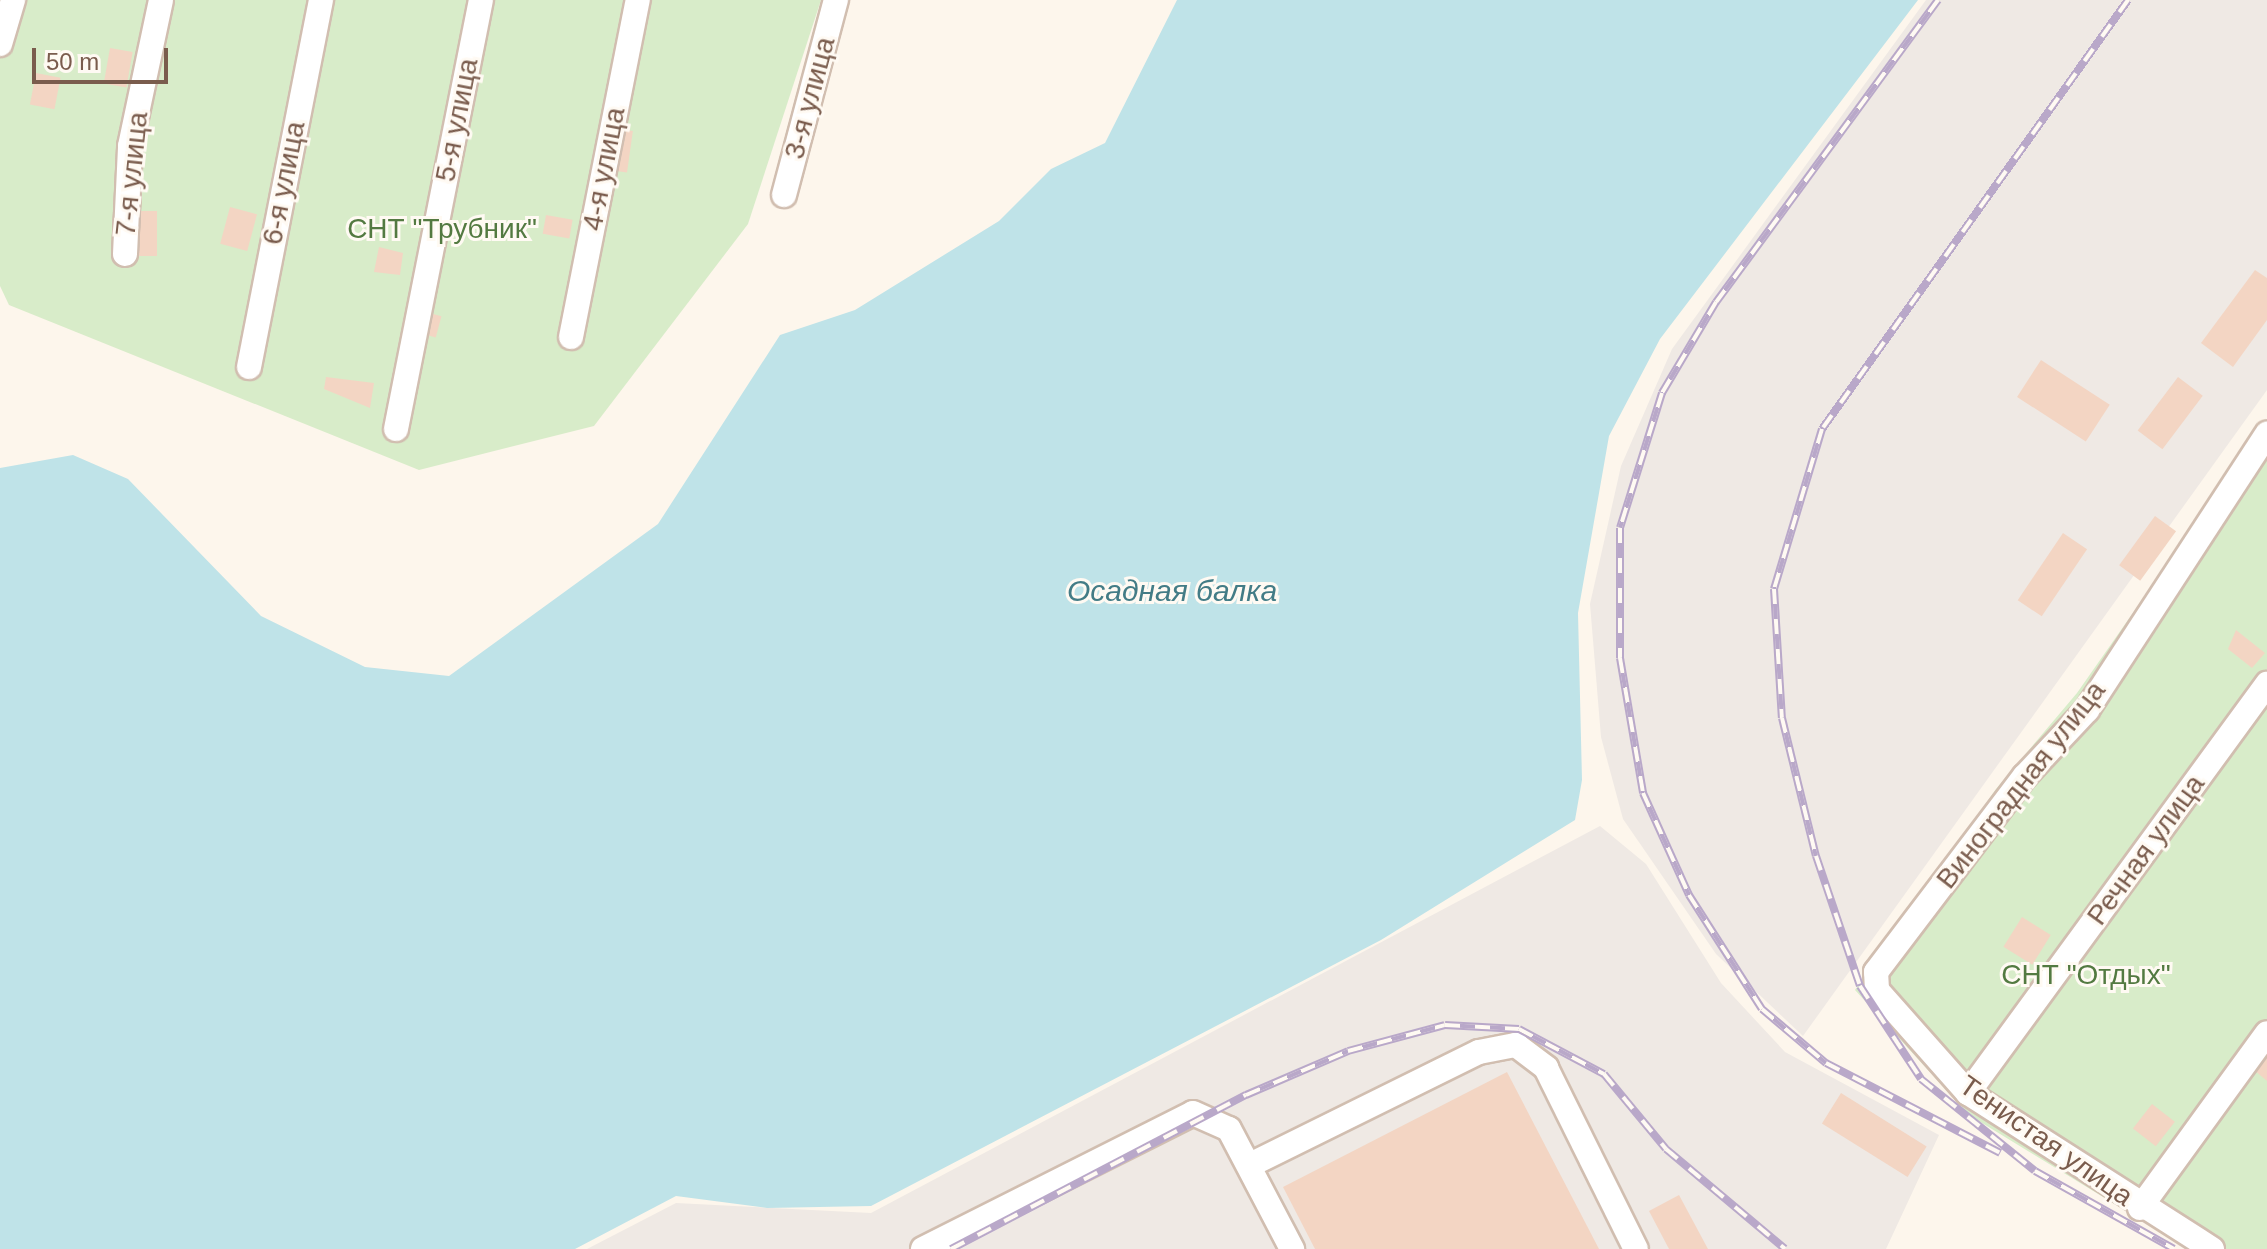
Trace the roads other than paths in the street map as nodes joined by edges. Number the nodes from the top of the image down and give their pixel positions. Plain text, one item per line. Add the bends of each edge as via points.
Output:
1 (13, 0) edge
2 (161, 0) edge
3 (321, 0) edge
4 (481, 0) edge
5 (638, 0) edge
6 (836, 0) edge
7 (0, 44) edge
8 (784, 195) dead end
9 (125, 254) dead end
10 (571, 337) dead end
11 (249, 367) dead end
12 (396, 429) dead end
13 (2267, 434) edge
14 (2267, 684) edge
15 (1876, 972) joint
16 (2267, 1033) edge
17 (1968, 1093) junction
18 (1250, 1165) junction
19 (2140, 1208) junction
20 (923, 1249) edge
21 (1292, 1249) edge
22 (1636, 1249) edge
23 (2212, 1249) edge

1 - 7 street
2 - 9 street, 7-я улица via 130,146
3 - 11 street, 6-я улица
4 - 12 street, 5-я улица
5 - 10 street, 4-я улица
6 - 8 street, 3-я улица
13 - 15 street, Виноградная улица via 2087,710 2025,776
14 - 17 street, Речная улица
15 - 17 street, Тенистая улица via 1877,990
16 - 19 street
17 - 19 street, Тенистая улица
18 - 20 street via 1219,1119 1193,1113
18 - 21 street
18 - 22 street via 1479,1052 1516,1045 1546,1068
19 - 23 street, Тенистая улица

